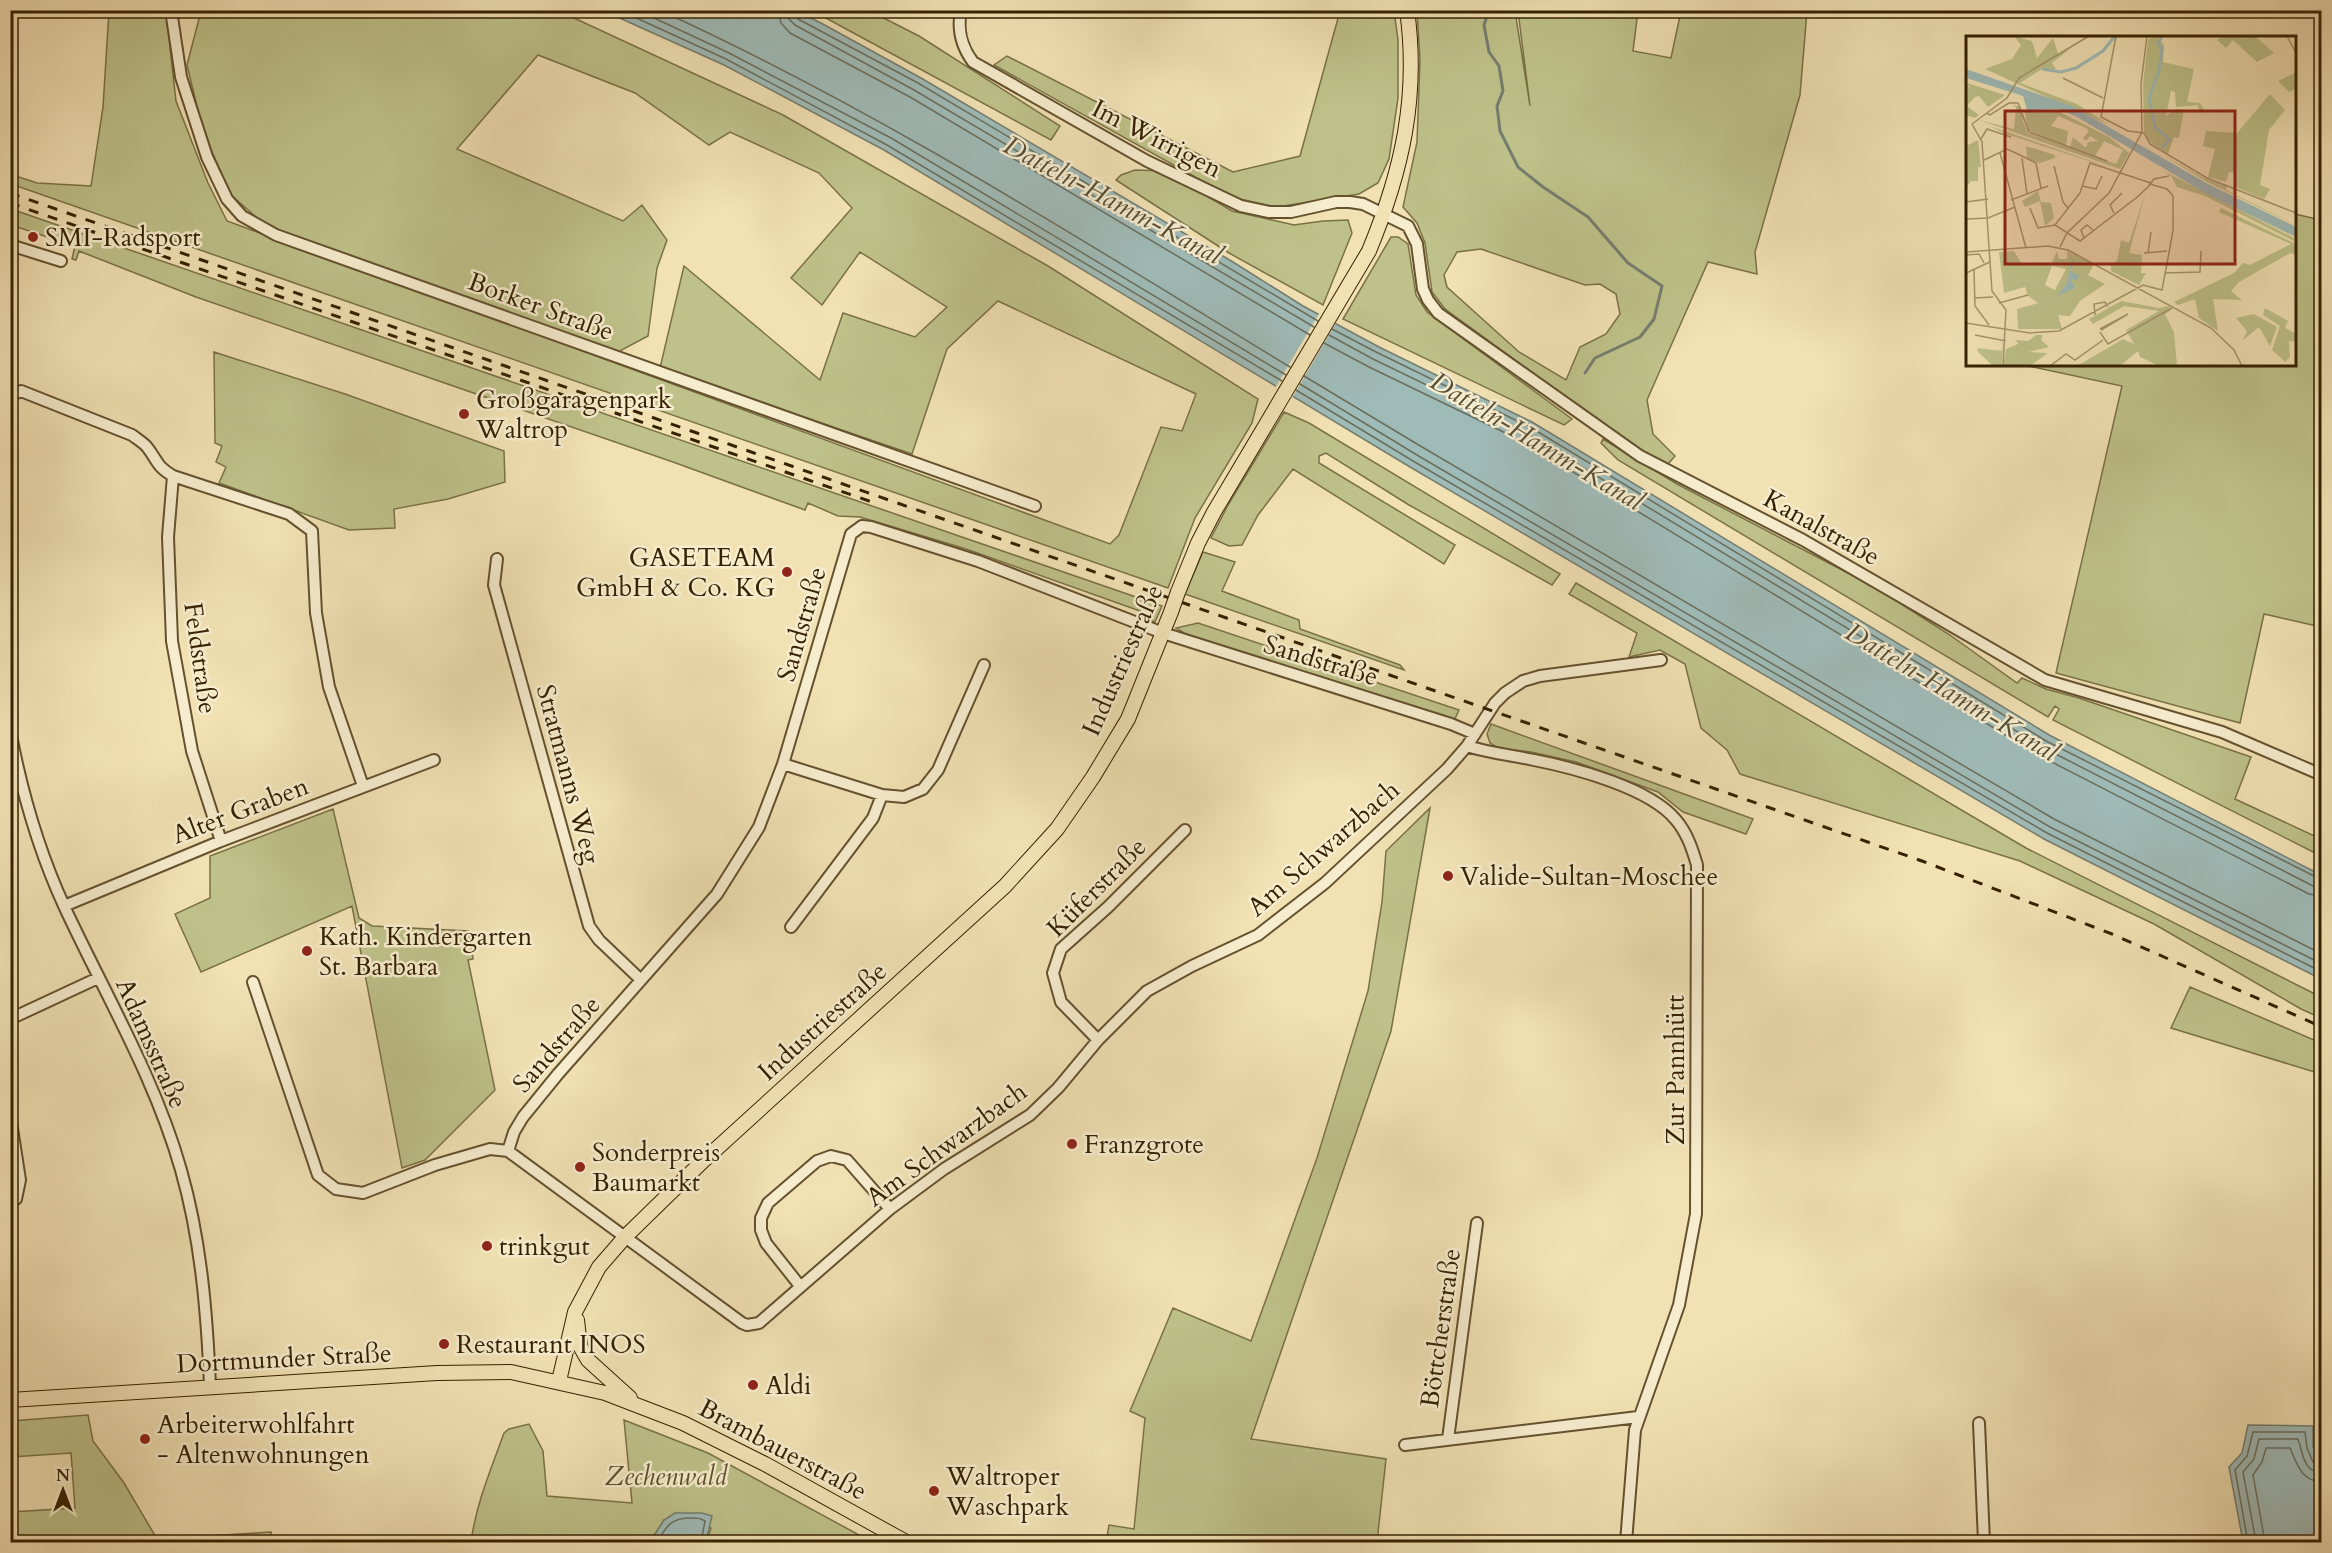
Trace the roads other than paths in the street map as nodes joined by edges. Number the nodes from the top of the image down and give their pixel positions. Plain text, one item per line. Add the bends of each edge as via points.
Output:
1 (171, 10) edge
2 (961, 10) edge
3 (1407, 10) edge
4 (1384, 213) junction
5 (10, 245) edge
6 (61, 261) dead end
7 (10, 396) edge
8 (173, 476) junction
9 (1035, 506) dead end
10 (497, 560) dead end
11 (1163, 633) junction
12 (1661, 660) dead end
13 (984, 664) dead end
14 (10, 730) edge
15 (1475, 734) junction
16 (1467, 746) junction
17 (434, 760) dead end
18 (783, 764) junction
19 (2322, 775) edge
20 (363, 786) junction
21 (882, 795) junction
22 (1185, 830) dead end
23 (221, 841) junction
24 (64, 906) junction
25 (791, 927) dead end
26 (98, 978) junction
27 (641, 980) junction
28 (253, 982) dead end
29 (10, 1019) edge
30 (1098, 1040) junction
31 (10, 1115) edge
32 (508, 1151) junction
33 (16, 1199) dead end
34 (890, 1209) junction
35 (1477, 1223) dead end
36 (625, 1237) junction
37 (800, 1286) junction
38 (575, 1312) junction
39 (559, 1381) junction
40 (210, 1386) junction
41 (10, 1400) edge
42 (636, 1403) junction
43 (1638, 1417) junction
44 (1979, 1424) dead end
45 (1448, 1439) junction
46 (1405, 1445) dead end
47 (906, 1542) edge
48 (1626, 1542) edge
49 (1984, 1542) edge

1 - 9 street, Borker Straße via 181,77 226,199 243,216 276,235
2 - 4 street, Im Wirrigen via 959,33 973,62 1139,157 1220,196 1269,212 1291,213 1350,202
3 - 4 main road, Industriestraße via 1411,68 1407,121 1398,172
4 - 11 main road, Industriestraße, bridge via 1369,251 1214,512
4 - 19 street, Kanalstraße via 1408,225 1413,234 1423,289 1438,313 1640,456 1803,540 2045,680 2222,732
5 - 6 street
7 - 8 street via 21,391 132,435
8 - 20 street via 289,514 312,531 316,613 329,687
8 - 23 street, Feldstraße via 168,537 172,641 192,751
10 - 27 street, Stratmanns Weg via 494,585 589,926
11 - 15 street, Sandstraße
11 - 18 street, Sandstraße via 978,561 862,526 850,534
11 - 36 main road, Industriestraße via 1128,719 1057,830 1005,886
12 - 15 street, Am Schwarzbach via 1523,681 1495,703
13 - 21 street via 938,770 923,789 904,797
14 - 24 street, Adamsstraße via 37,832
15 - 16 street, Am Schwarzbach
16 - 30 street, Am Schwarzbach via 1325,883 1258,936 1147,991
16 - 43 street, Zur Pannhütt via 1582,771 1640,793 1675,818 1686,833 1697,865 1696,1214 1679,1305
17 - 20 street, Alter Graben
18 - 21 street
18 - 27 street, Sandstraße via 759,827 717,894
20 - 23 street, Alter Graben
21 - 25 street via 873,818
22 - 30 street, Küferstraße via 1061,950 1053,973 1061,1002
23 - 24 street, Alter Graben
24 - 26 street, Adamsstraße
26 - 29 street
26 - 40 street, Adamsstraße via 156,1101 181,1169 199,1256
27 - 32 street, Sandstraße via 523,1117
28 - 32 street via 318,1175 336,1189 363,1193 490,1149
30 - 34 street, Am Schwarzbach via 1030,1115 944,1169
31 - 33 street via 20,1180
32 - 36 street
34 - 37 street, Am Schwarzbach
34 - 37 street via 847,1160 831,1156 817,1161 768,1203 761,1218 766,1243
35 - 45 street, Böttcherstraße
36 - 37 street, Am Schwarzbach via 747,1325 759,1323 773,1313
36 - 38 main road, Industriestraße via 599,1267
38 - 39 main road, Industriestraße
38 - 42 main road, Brambauerstraße via 580,1346 588,1360
39 - 40 main road, Dortmunder Straße via 511,1372
39 - 42 main road, Brambauerstraße
40 - 41 main road, Dortmunder Straße
42 - 47 main road, Brambauerstraße via 765,1464
43 - 45 street, Böttcherstraße
43 - 48 street, Zur Pannhütt
44 - 49 street
45 - 46 street, Böttcherstraße

